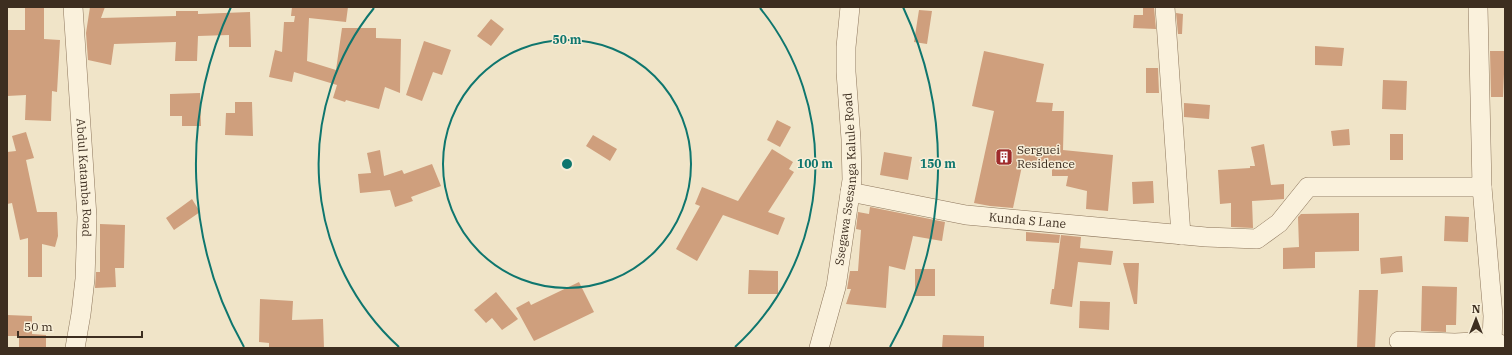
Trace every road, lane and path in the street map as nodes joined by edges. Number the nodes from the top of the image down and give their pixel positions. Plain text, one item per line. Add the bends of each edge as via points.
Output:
1 (73, 7) edge
2 (850, 7) edge
3 (1165, 7) edge
4 (1478, 7) edge
5 (1482, 187) junction
6 (850, 192) junction
7 (1181, 234) junction
8 (1399, 341) dead end
9 (1496, 345) edge
10 (75, 348) edge
11 (819, 348) edge

1 - 10 street, Abdul Katamba Road via 88,217 85,279
2 - 6 street, Ssegawa Ssesanga Kalule Road via 846,72 851,139
3 - 7 street
4 - 5 street
5 - 7 street, Kunda S Lane via 1308,187 1279,223 1257,239
5 - 9 street
6 - 7 street, Kunda S Lane via 966,215
6 - 11 street, Ssegawa Ssesanga Kalule Road via 836,287
8 - 9 street

